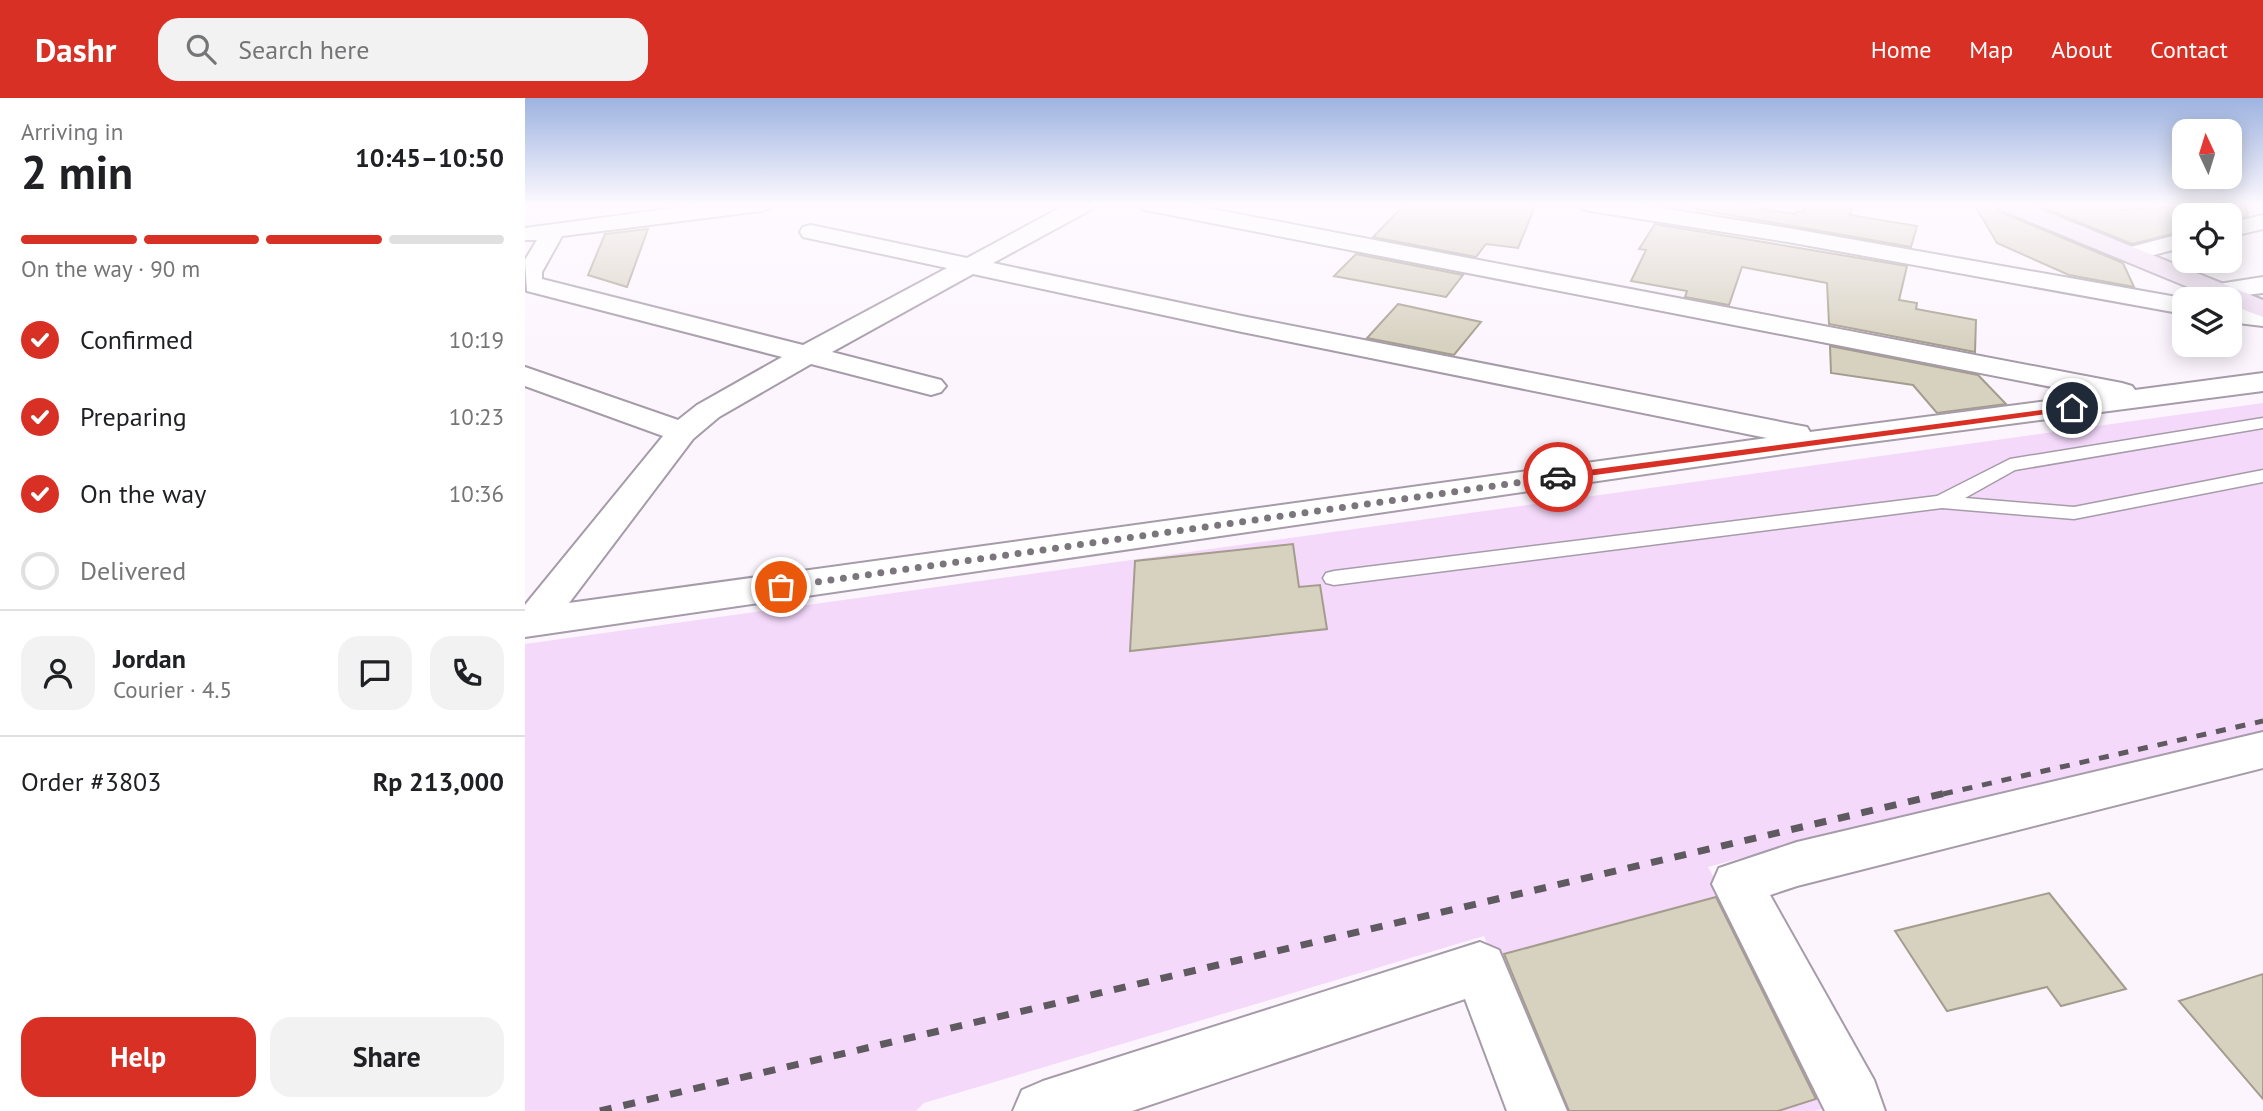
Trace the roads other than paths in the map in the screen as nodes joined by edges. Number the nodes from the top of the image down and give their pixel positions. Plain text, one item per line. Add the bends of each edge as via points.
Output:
1 (542, 251) edge
2 (902, 251) edge
3 (998, 251) edge
4 (1395, 251) edge
5 (1879, 251) edge
6 (2124, 251) edge
7 (2141, 251) edge
8 (2131, 254) junction
9 (971, 266) junction
10 (2263, 285) edge
11 (2196, 287) edge
12 (533, 290) edge
13 (2242, 294) edge
14 (2172, 304) edge
15 (2242, 305) edge
16 (2242, 309) edge
17 (2263, 309) edge
18 (2263, 318) edge
19 (806, 355) junction
20 (525, 376) edge
21 (2263, 382) edge
22 (931, 386) dead end
23 (2155, 398) junction
24 (2263, 423) edge
25 (682, 432) junction
26 (1825, 439) junction
27 (2263, 476) edge
28 (1942, 502) junction
29 (1334, 578) dead end
30 (530, 622) edge
31 (2263, 750) edge
32 (1043, 1111) edge
33 (1537, 1111) edge
34 (1855, 1111) edge

1 - 12 street via 530,272
2 - 9 street
3 - 9 street
4 - 23 street
5 - 14 street
6 - 8 main road
7 - 8 street
8 - 11 main road
9 - 19 street
9 - 26 street
10 - 13 street
12 - 19 street
15 - 17 main road
16 - 18 street
19 - 22 street
19 - 25 street via 708,411
20 - 25 street
21 - 23 street
23 - 26 street
24 - 28 lane via 2010,465
25 - 30 street
26 - 30 street
27 - 28 lane via 2074,513
28 - 29 lane
31 - 34 street via 1797,864 1737,884
32 - 33 street via 1480,968

